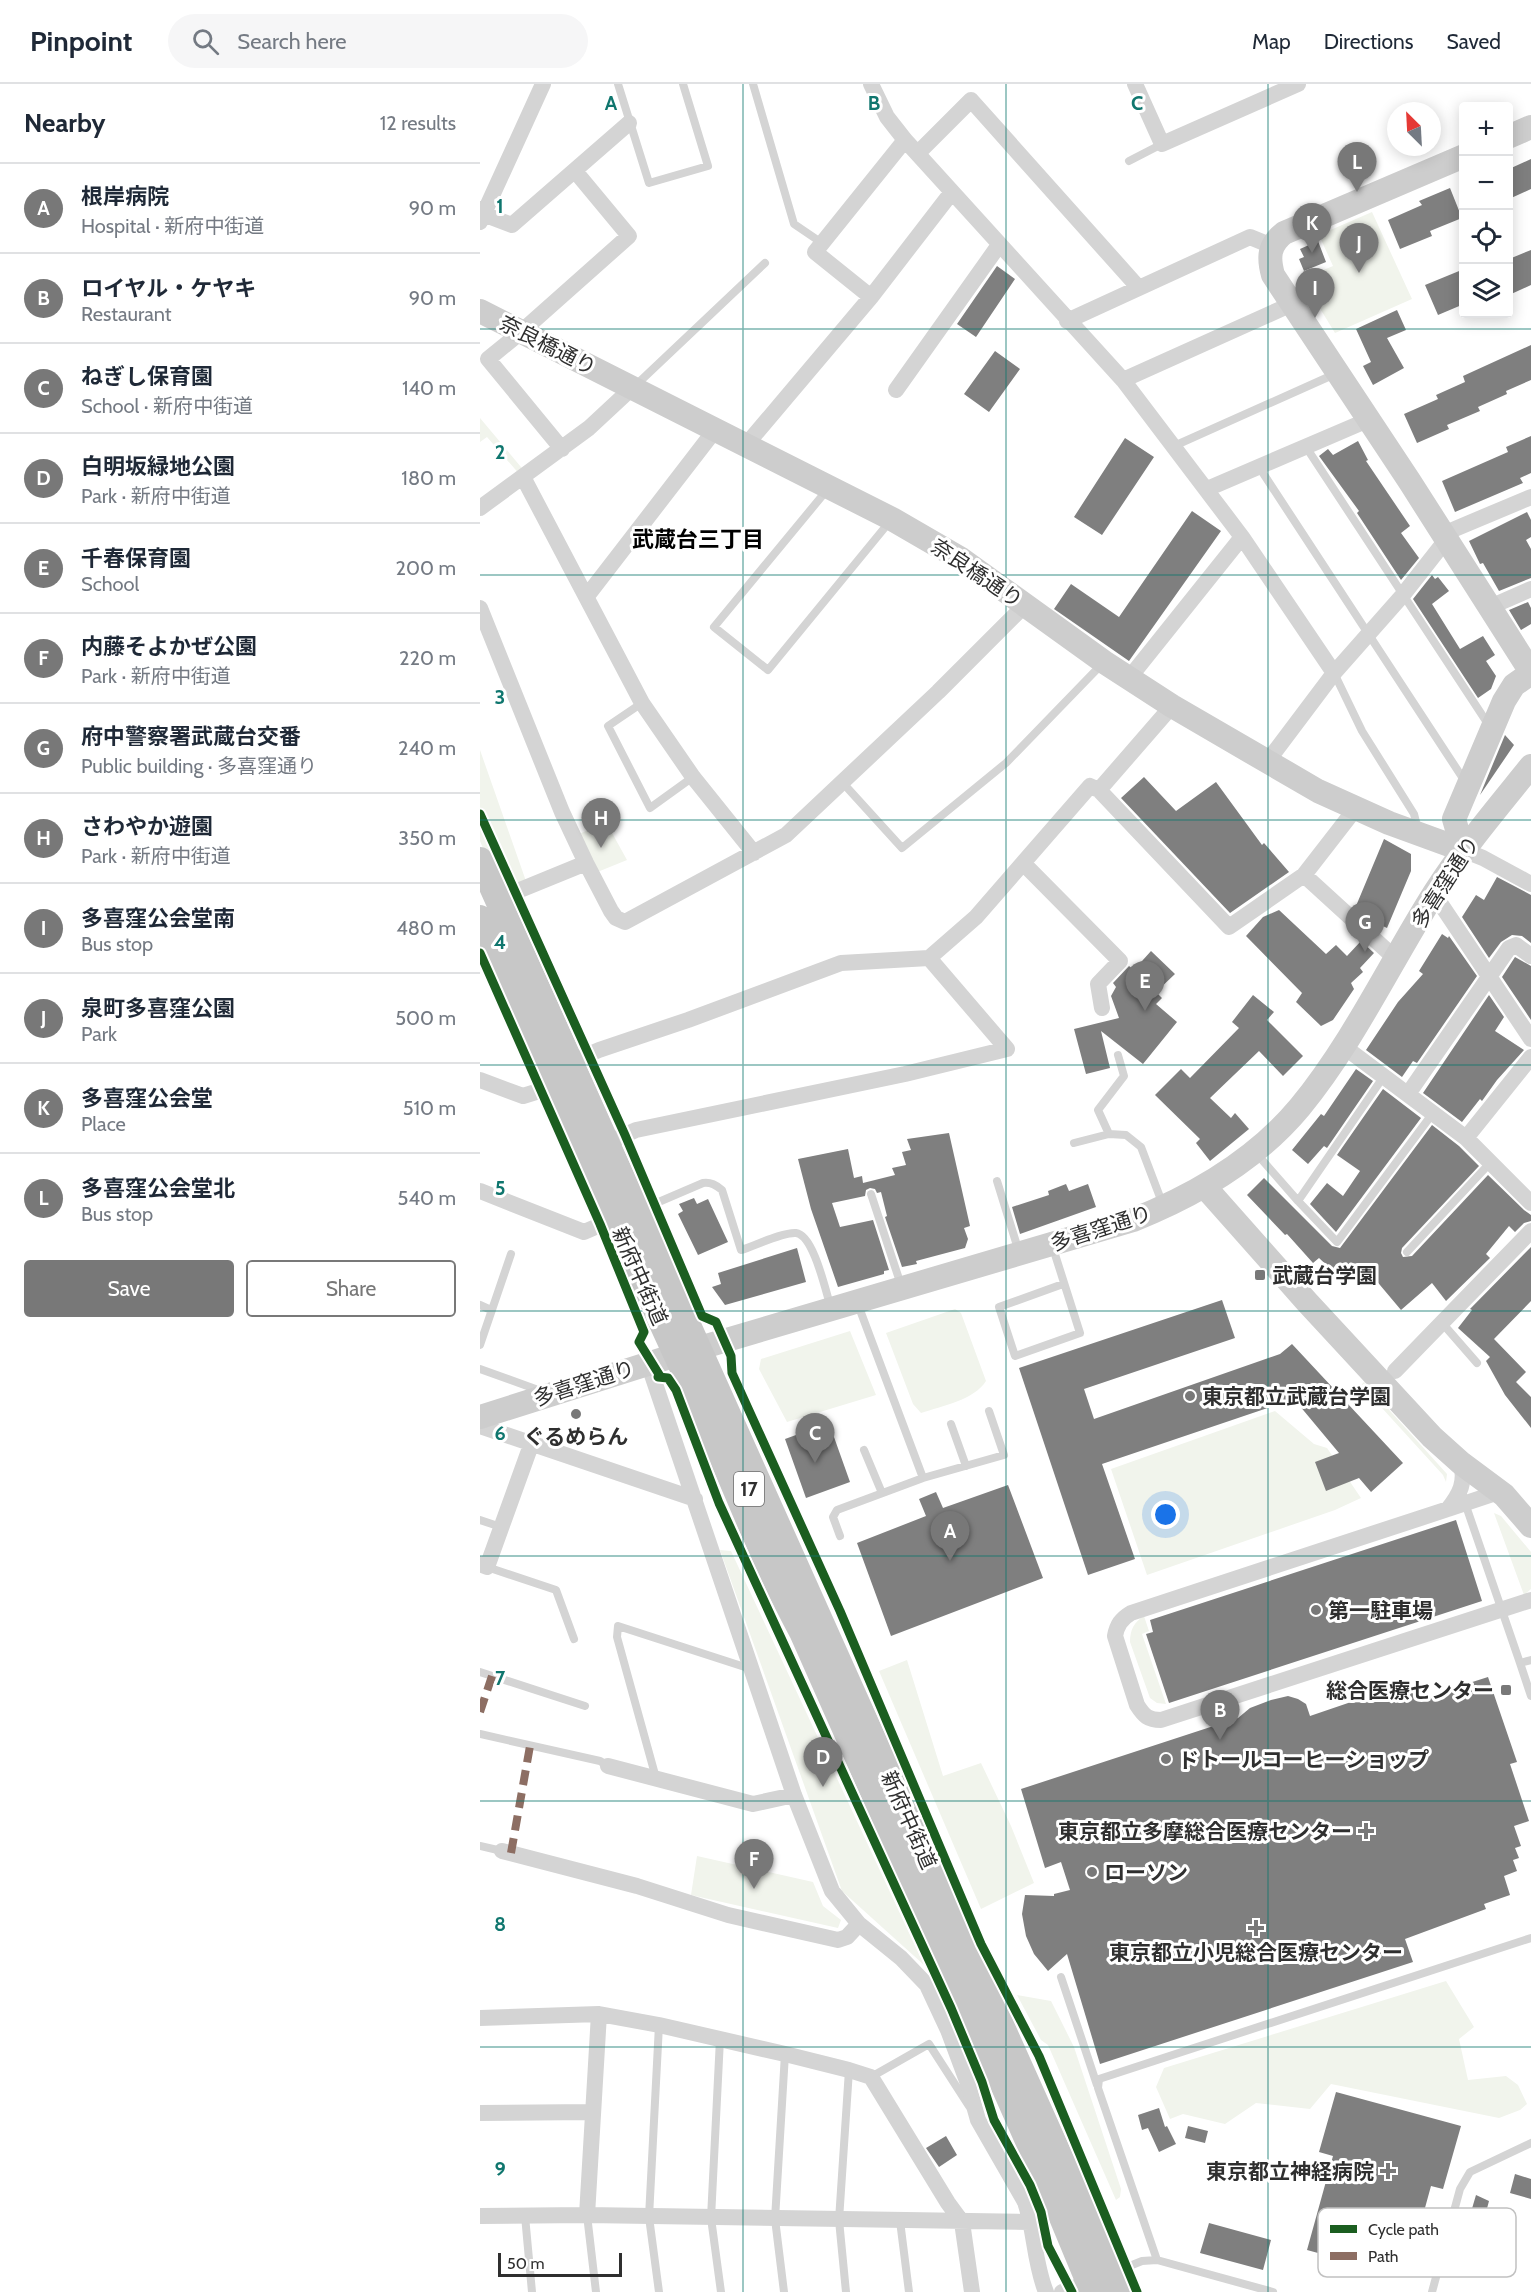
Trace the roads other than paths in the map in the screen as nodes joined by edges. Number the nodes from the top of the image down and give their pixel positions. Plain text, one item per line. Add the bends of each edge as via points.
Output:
1 (543, 84) edge
2 (618, 84) edge
3 (683, 84) edge
4 (753, 84) edge
5 (871, 84) edge
6 (1136, 84) edge
7 (1298, 84) edge
8 (629, 123) junction
9 (1531, 127) edge
10 (1513, 135) edge
11 (905, 140) junction
12 (1162, 144) junction
13 (918, 153) junction
14 (1459, 158) edge
15 (1129, 161) dead end
16 (575, 171) junction
17 (952, 192) junction
18 (481, 215) edge
19 (822, 243) junction
20 (999, 245) junction
21 (1272, 246) junction
22 (765, 263) dead end
23 (1138, 287) junction
24 (871, 297) junction
25 (1292, 304) junction
26 (480, 311) edge
27 (1067, 321) junction
28 (521, 332) junction
29 (1338, 373) junction
30 (1123, 380) junction
31 (632, 388) junction
32 (896, 390) dead end
33 (1368, 420) junction
34 (715, 430) junction
35 (746, 445) junction
36 (1174, 446) junction
37 (1306, 447) junction
38 (562, 449) junction
39 (1259, 467) junction
40 (522, 477) junction
41 (829, 487) junction
42 (1207, 489) junction
43 (1531, 497) edge
44 (480, 508) edge
45 (892, 519) junction
46 (1242, 537) junction
47 (1444, 537) junction
48 (1531, 589) edge
49 (586, 596) junction
50 (1402, 596) junction
51 (1025, 605) junction
52 (1490, 607) junction
53 (480, 608) edge
54 (1369, 634) junction
55 (1104, 662) junction
56 (1334, 673) junction
57 (1531, 673) edge
58 (1130, 677) junction
59 (642, 703) junction
60 (1172, 706) junction
61 (1492, 730) junction
62 (1267, 762) junction
63 (1531, 766) edge
64 (693, 777) junction
65 (842, 782) junction
66 (1468, 786) junction
67 (1099, 790) junction
68 (1356, 808) junction
69 (1419, 833) junction
70 (1463, 850) junction
71 (754, 853) junction
72 (480, 860) edge
73 (586, 863) junction
74 (1023, 863) junction
75 (1304, 874) junction
76 (1531, 884) edge
77 (1434, 894) junction
78 (498, 899) junction
79 (480, 918) edge
80 (1531, 956) edge
81 (929, 958) junction
82 (1396, 959) junction
83 (1490, 977) junction
84 (1102, 1008) dead end
85 (1531, 1039) edge
86 (1343, 1046) junction
87 (1118, 1055) dead end
88 (1531, 1057) edge
89 (571, 1062) junction
90 (1384, 1076) junction
91 (480, 1080) edge
92 (555, 1086) junction
93 (1408, 1094) junction
94 (1432, 1113) junction
95 (1108, 1134) junction
96 (1466, 1138) junction
97 (607, 1143) junction
98 (1074, 1143) dead end
99 (1255, 1152) junction
100 (1490, 1162) junction
101 (997, 1181) dead end
102 (1205, 1187) junction
103 (480, 1191) edge
104 (871, 1194) dead end
105 (1298, 1201) junction
106 (1531, 1203) edge
107 (1164, 1208) junction
108 (626, 1215) junction
109 (1531, 1231) edge
110 (1052, 1245) junction
111 (1407, 1252) dead end
112 (510, 1254) dead end
113 (1020, 1254) junction
114 (1063, 1284) junction
115 (902, 1289) junction
116 (857, 1302) junction
117 (480, 1305) edge
118 (831, 1309) junction
119 (491, 1310) junction
120 (1443, 1324) junction
121 (480, 1345) edge
122 (688, 1351) junction
123 (648, 1363) junction
124 (1477, 1363) dead end
125 (480, 1368) edge
126 (1395, 1371) dead end
127 (549, 1394) junction
128 (989, 1412) dead end
129 (480, 1417) edge
130 (951, 1424) dead end
131 (480, 1426) edge
132 (531, 1444) junction
133 (864, 1450) dead end
134 (1461, 1463) junction
135 (966, 1466) junction
136 (923, 1478) junction
137 (1499, 1492) junction
138 (882, 1493) junction
139 (695, 1499) junction
140 (1465, 1503) junction
141 (1448, 1509) junction
142 (480, 1520) edge
143 (1531, 1526) edge
144 (501, 1527) junction
145 (840, 1536) dead end
146 (483, 1566) edge
147 (1531, 1600) edge
148 (1501, 1610) junction
149 (574, 1639) dead end
150 (1531, 1660) edge
151 (1520, 1663) junction
152 (751, 1669) junction
153 (480, 1672) edge
154 (1531, 1696) edge
155 (585, 1706) dead end
156 (480, 1734) edge
157 (608, 1766) joint
158 (656, 1779) junction
159 (794, 1795) junction
160 (480, 1846) edge
161 (502, 1851) joint
162 (859, 1924) junction
163 (1531, 1938) edge
164 (1061, 1977) dead end
165 (599, 2014) junction
166 (480, 2018) edge
167 (659, 2025) junction
168 (720, 2039) junction
169 (785, 2054) junction
170 (849, 2070) junction
171 (871, 2077) junction
172 (1098, 2088) junction
173 (592, 2112) junction
174 (480, 2113) edge
175 (978, 2120) junction
176 (1531, 2143) edge
177 (1455, 2208) edge
178 (587, 2215) junction
179 (480, 2216) edge
180 (525, 2216) junction
181 (649, 2217) junction
182 (711, 2218) junction
183 (775, 2219) junction
184 (839, 2220) junction
185 (900, 2221) junction
186 (962, 2222) junction
187 (1030, 2222) junction
188 (1157, 2260) junction
189 (1436, 2277) edge
190 (1102, 2285) edge
191 (532, 2292) edge
192 (596, 2292) edge
193 (659, 2292) edge
194 (720, 2292) edge
195 (784, 2292) edge
196 (846, 2292) edge
197 (909, 2292) edge
198 (972, 2292) edge
199 (1046, 2292) edge
200 (1062, 2292) edge
201 (1273, 2292) edge
202 (1432, 2292) edge

1 - 18 street
2 - 8 lane
3 - 8 lane via 708,166 649,183
4 - 19 lane via 794,224
5 - 11 street via 887,117
6 - 12 street
7 - 12 street
8 - 16 street
9 - 10 street
11 - 13 street
11 - 19 street
12 - 15 lane
13 - 17 street
13 - 23 street via 971,100
14 - 21 street via 1284,233
16 - 18 street via 512,225
16 - 28 street via 629,236
17 - 20 street
17 - 24 street
19 - 24 street via 814,252
20 - 27 street
20 - 32 street
21 - 23 street via 1250,237
21 - 25 street via 1269,260 1273,275
22 - 31 lane
23 - 27 street
24 - 35 street
25 - 29 street
25 - 30 street
26 - 28 street, 奈良橋通り
27 - 30 street
28 - 31 street, 奈良橋通り
28 - 38 street via 488,359
29 - 33 street
29 - 36 lane
30 - 36 street
31 - 34 street, 奈良橋通り
31 - 38 street
33 - 37 street
33 - 47 street
34 - 35 street, 奈良橋通り
34 - 49 street
35 - 41 street, 奈良橋通り
36 - 42 street
37 - 39 street
37 - 50 lane
38 - 40 street
39 - 42 street
39 - 54 lane
40 - 44 street
40 - 49 street
41 - 45 street, 奈良橋通り
41 - 45 lane via 714,627 768,670
42 - 46 street
43 - 47 street
45 - 51 street, 奈良橋通り via 961,559
46 - 56 street
46 - 58 street
47 - 50 street
47 - 52 street
48 - 52 street
49 - 59 street
50 - 54 street
50 - 61 lane
51 - 55 street, 奈良橋通り
51 - 65 street
52 - 57 street
53 - 73 street
54 - 56 street
54 - 66 lane
55 - 58 street, 奈良橋通り
55 - 65 lane via 1006,763 902,848
56 - 62 street
56 - 69 lane via 1362,731 1414,814
57 - 61 street via 1514,685
58 - 60 street, 奈良橋通り
59 - 64 street
59 - 64 lane via 608,726 650,808
60 - 62 street, 奈良橋通り
60 - 67 street
61 - 66 street
62 - 68 street, 奈良橋通り
63 - 70 street, 多喜窪通り
64 - 71 street
65 - 71 street via 786,835
66 - 70 street via 1454,819
67 - 74 street via 1090,786
67 - 75 street via 1229,927
68 - 69 street, 奈良橋通り
68 - 75 street
69 - 70 street, 奈良橋通り
70 - 76 street
70 - 77 street, 多喜窪通り
71 - 73 street via 625,922 611,911
72 - 78 main road, 新府中街道 / 17
73 - 78 street
74 - 81 street via 976,917
74 - 84 street via 1120,961 1098,984
75 - 82 street
77 - 82 street, 多喜窪通り
77 - 83 street
78 - 89 main road, 新府中街道 / 17
79 - 92 main road, 新府中街道 / 17
80 - 83 street via 1516,945 1509,948
81 - 89 street via 841,963
81 - 97 street via 1007,1049 636,1130
82 - 86 street, 多喜窪通り
83 - 85 street
83 - 93 street
86 - 90 street
86 - 99 street, 多喜窪通り via 1300,1107
87 - 95 lane via 1124,1076 1098,1110
88 - 96 street
89 - 97 main road, 新府中街道 / 17
90 - 93 street
90 - 105 lane
91 - 92 street via 523,1096
92 - 108 main road, 新府中街道 / 17
93 - 94 street
94 - 96 street
94 - 105 lane via 1337,1242
95 - 98 lane
95 - 107 lane via 1126,1135 1141,1147
96 - 100 street
97 - 108 main road, 新府中街道 / 17
99 - 102 street, 多喜窪通り
99 - 105 lane
100 - 106 street
100 - 111 lane
101 - 113 lane
102 - 107 street, 多喜窪通り
102 - 134 street via 1432,1437
103 - 108 street via 584,1232
104 - 115 lane
107 - 110 street, 多喜窪通り
108 - 118 lane via 710,1182 722,1190 741,1250 791,1233 800,1234 807,1241
108 - 122 main road, 新府中街道 / 17
109 - 120 street
110 - 113 street, 多喜窪通り
110 - 114 lane
112 - 119 lane
113 - 115 street, 多喜窪通り
114 - 114 lane via 1080,1333 1015,1356 999,1307
115 - 116 street, 多喜窪通り
116 - 118 street, 多喜窪通り
116 - 136 lane
117 - 119 lane
118 - 122 street, 多喜窪通り
119 - 121 lane
120 - 124 lane
120 - 126 street
122 - 123 street, 多喜窪通り
122 - 190 main road, 新府中街道 / 17
122 - 190 main road, 新府中街道 / 17 via 696,1359 697,1370 778,1552 802,1632 1057,2205
123 - 127 street, 多喜窪通り
123 - 139 street
125 - 127 lane
127 - 129 street, 多喜窪通り
128 - 135 lane via 1004,1455
130 - 135 lane
131 - 132 street
132 - 139 street
132 - 144 street
133 - 138 lane
134 - 137 street
134 - 141 street via 1462,1487
135 - 136 lane
136 - 138 lane
137 - 140 street
137 - 143 street
138 - 145 lane via 837,1510 833,1517
139 - 152 street
140 - 141 street
140 - 148 lane
141 - 148 street via 1122,1618 1115,1636 1137,1705 1150,1720 1161,1720
142 - 144 lane
144 - 146 street
146 - 149 lane via 556,1590
147 - 148 street
148 - 151 lane
150 - 151 lane
151 - 154 lane
152 - 158 lane via 618,1626 617,1637
152 - 159 street
153 - 155 lane
156 - 157 lane
157 - 158 street
158 - 159 street via 753,1804
159 - 162 street via 832,1891
160 - 161 lane
161 - 162 street via 720,1912 838,1940 847,1937
162 - 175 street via 902,1958 927,1985 948,2030
163 - 172 lane via 1099,2079
164 - 172 lane
165 - 166 street
165 - 167 street
165 - 173 street
167 - 168 street
167 - 181 lane
168 - 169 street
168 - 182 lane
169 - 170 street
169 - 183 lane
170 - 171 street
170 - 184 lane
171 - 175 lane via 929,2044
171 - 186 street
172 - 188 lane
173 - 174 street
173 - 178 street
175 - 187 street via 1021,2193
176 - 177 lane via 1470,2172
178 - 180 street
178 - 181 street
178 - 192 lane
179 - 180 street
180 - 191 lane
181 - 182 street
181 - 193 lane
182 - 183 street
182 - 194 lane
183 - 184 street
183 - 195 lane
184 - 185 street
184 - 196 lane
185 - 186 street
185 - 197 lane
186 - 187 street
186 - 198 street
187 - 199 street via 1038,2272
188 - 190 lane via 1142,2261
188 - 201 lane
189 - 202 lane
190 - 200 street

